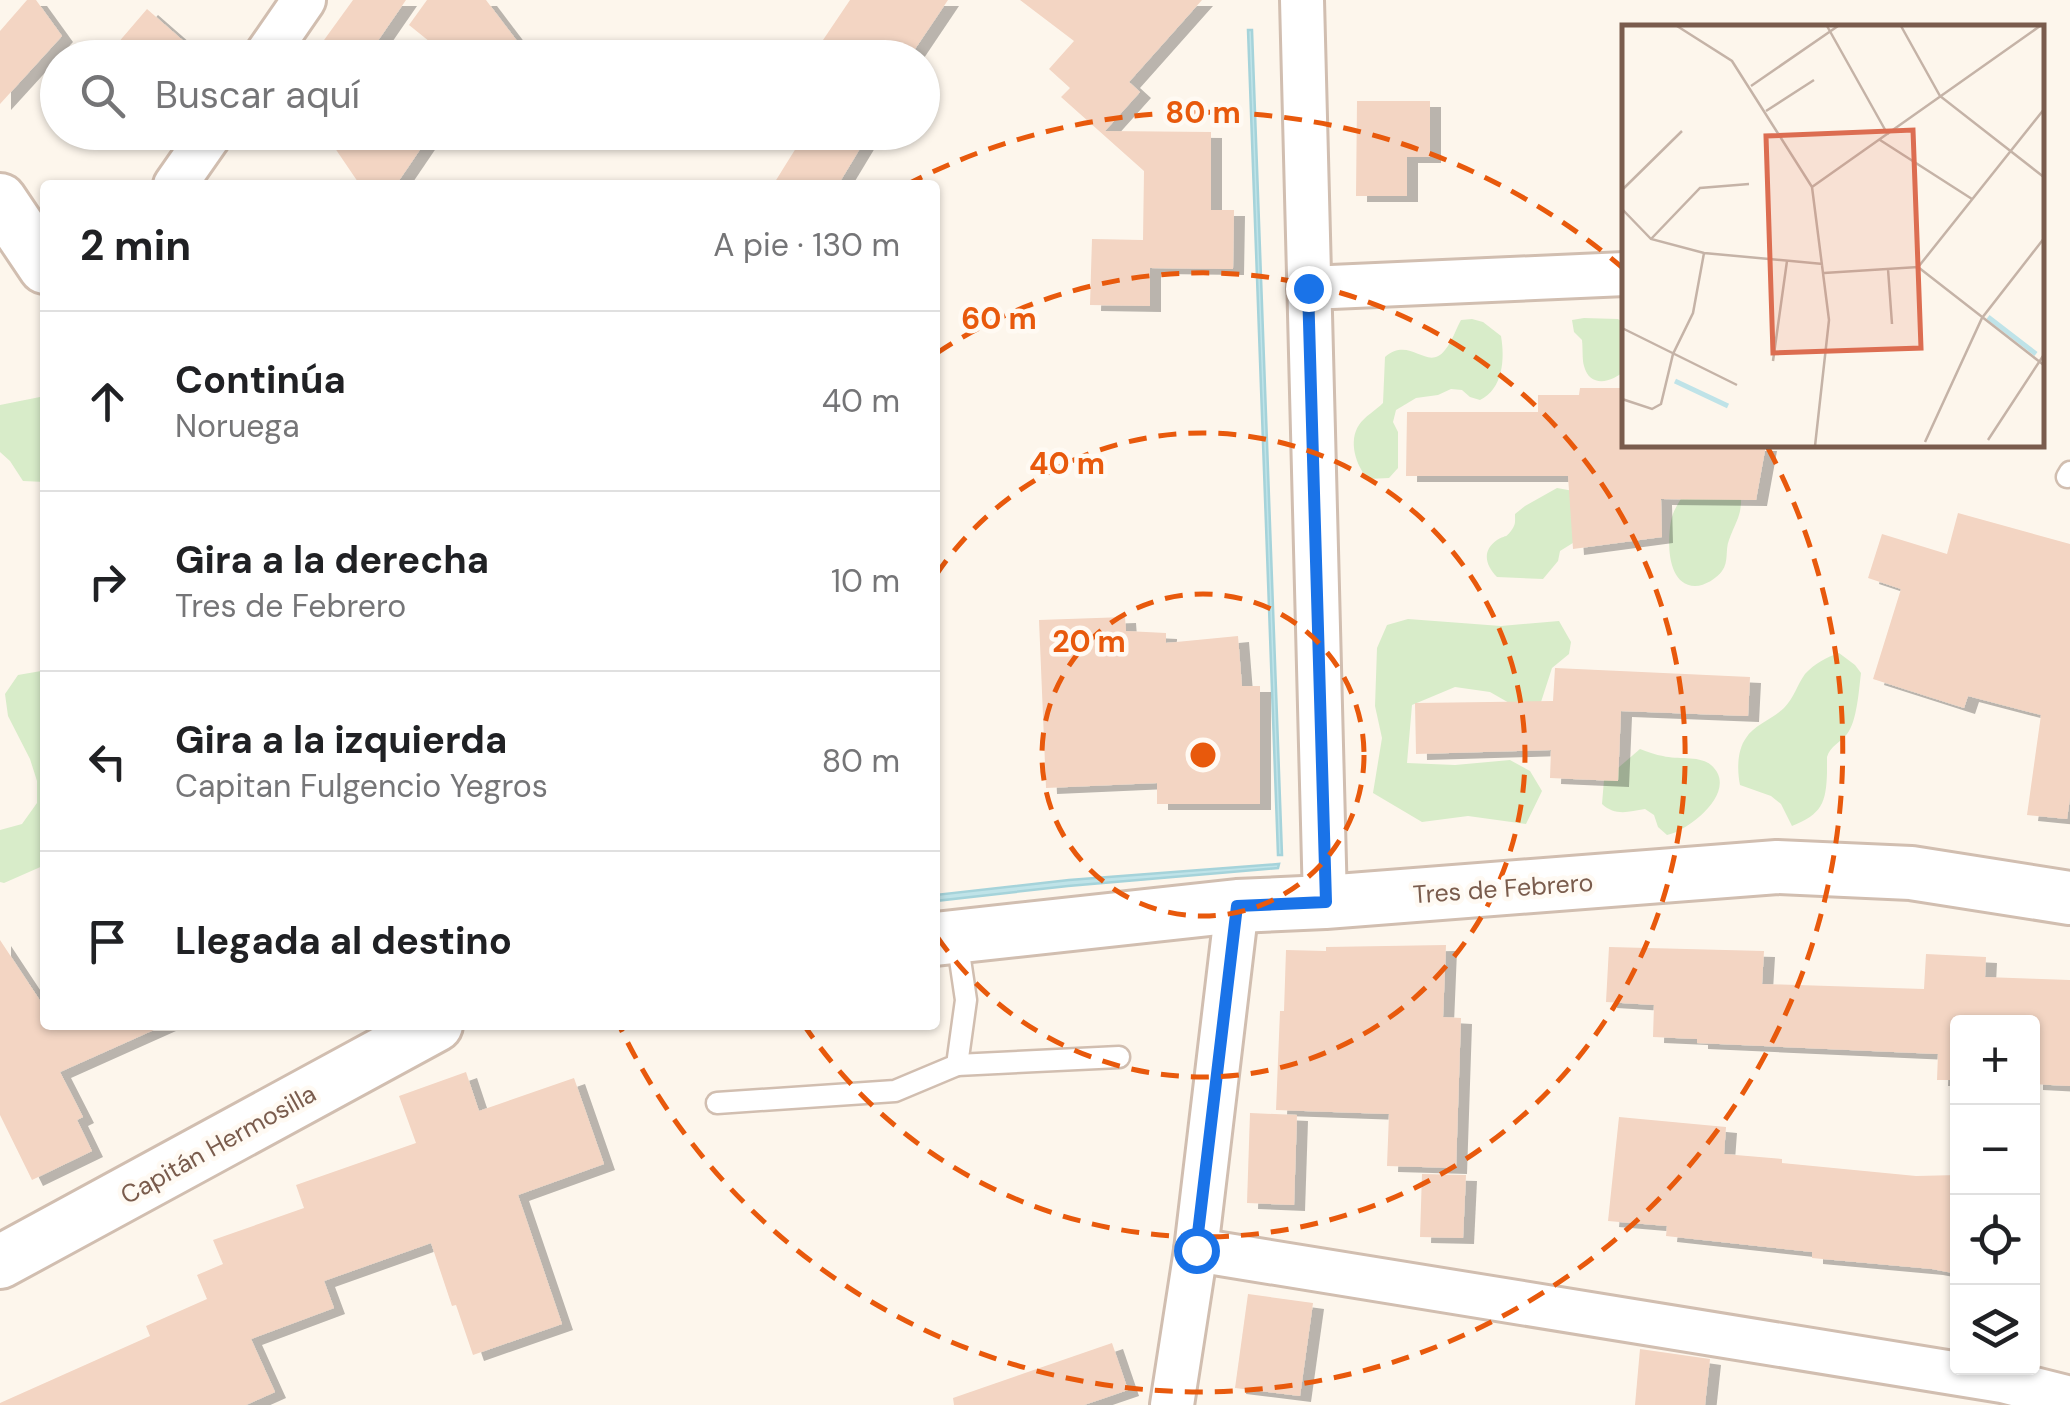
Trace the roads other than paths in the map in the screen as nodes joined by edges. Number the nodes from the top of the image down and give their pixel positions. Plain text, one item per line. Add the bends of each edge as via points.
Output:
1 (304, 0) edge
2 (1302, 0) edge
3 (276, 40) edge
4 (199, 150) edge
5 (178, 180) edge
6 (0, 200) edge
7 (25, 258) edge
8 (1622, 274) edge
9 (1308, 288) junction
10 (2070, 898) edge
11 (1326, 902) junction
12 (1237, 906) junction
13 (946, 938) edge
14 (427, 1030) edge
15 (1120, 1057) dead end
16 (957, 1065) junction
17 (717, 1103) dead end
18 (1196, 1250) junction
19 (0, 1262) edge
20 (1999, 1393) edge
21 (2070, 1398) edge
22 (1172, 1405) edge

1 - 3 street
2 - 9 street
4 - 5 street
6 - 7 street
8 - 9 street
9 - 11 street
10 - 11 street, Tres de Febrero via 1911,873 1777,866
11 - 12 street, Tres de Febrero
12 - 13 street, Tres de Febrero
12 - 18 street
13 - 16 lane via 966,1000
14 - 19 street, Capitán Hermosilla
15 - 16 lane
16 - 17 lane via 896,1091
18 - 20 street
18 - 22 street
20 - 21 street

